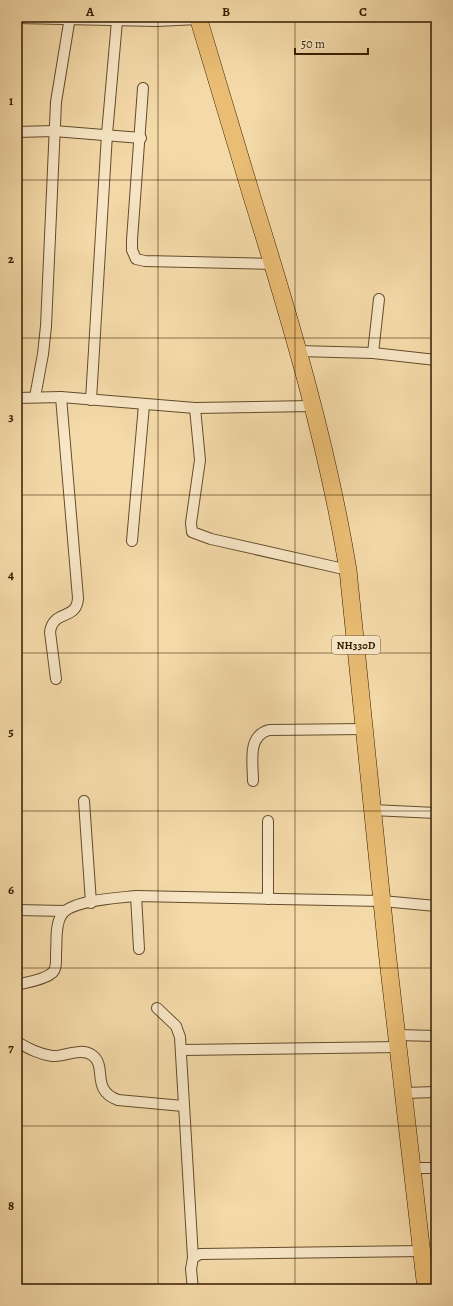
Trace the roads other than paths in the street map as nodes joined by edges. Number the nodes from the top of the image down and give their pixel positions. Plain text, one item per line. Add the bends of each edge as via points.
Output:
1 (17, 18) edge
2 (69, 18) edge
3 (198, 18) edge
4 (117, 21) junction
5 (143, 88) dead end
6 (54, 131) junction
7 (17, 132) edge
8 (107, 134) junction
9 (140, 138) junction
10 (273, 264) junction
11 (379, 299) dead end
12 (298, 351) junction
13 (373, 353) junction
14 (436, 360) edge
15 (35, 397) junction
16 (61, 397) junction
17 (17, 398) edge
18 (91, 400) junction
19 (144, 405) junction
20 (312, 406) junction
21 (195, 408) junction
22 (132, 542) dead end
23 (348, 570) junction
24 (56, 680) dead end
25 (364, 729) junction
26 (253, 781) dead end
27 (84, 801) dead end
28 (372, 810) junction
29 (436, 813) edge
30 (268, 821) dead end
31 (136, 896) junction
32 (268, 899) junction
33 (382, 901) junction
34 (91, 903) junction
35 (436, 906) edge
36 (17, 910) edge
37 (65, 911) junction
38 (139, 949) dead end
39 (17, 985) edge
40 (157, 1008) dead end
41 (436, 1036) edge
42 (398, 1041) junction
43 (17, 1042) edge
44 (182, 1050) junction
45 (436, 1092) edge
46 (404, 1093) junction
47 (183, 1106) junction
48 (413, 1168) junction
49 (436, 1168) edge
50 (422, 1251) junction
51 (193, 1258) junction
52 (193, 1289) edge
53 (426, 1289) edge

1 - 2 street
2 - 4 street
2 - 6 street
3 - 4 street
3 - 10 highway, NH330D
4 - 8 street
5 - 9 street
6 - 7 street
6 - 8 street
6 - 15 street via 46,332
8 - 9 street
8 - 18 street
9 - 10 street via 132,240 132,250 136,259
10 - 12 highway, NH330D
11 - 13 street
12 - 13 street
12 - 20 highway, NH330D
13 - 14 street
15 - 16 street
15 - 17 street
16 - 18 street
16 - 24 street via 78,598 77,607 73,612 56,618 51,624
18 - 19 street
19 - 21 street
19 - 22 street
20 - 21 street
20 - 23 highway, NH330D via 328,469
21 - 23 street via 200,460 192,532 211,540
23 - 25 highway, NH330D
25 - 26 street via 261,732 253,747
25 - 28 highway, NH330D
27 - 34 street
28 - 29 street
28 - 33 highway, NH330D
30 - 32 street
31 - 32 street
31 - 34 street
31 - 38 street
32 - 33 street
33 - 35 street
33 - 42 highway, NH330D
34 - 37 street
36 - 37 street
37 - 39 street via 58,924 56,966 53,973
40 - 44 street via 176,1026
41 - 42 street
42 - 44 street
42 - 46 highway, NH330D
43 - 47 street via 43,1054 54,1056 79,1052 92,1055 98,1061 101,1086 111,1098
44 - 47 street
45 - 46 street
46 - 48 highway, NH330D
47 - 51 street
48 - 49 street
48 - 50 highway, NH330D
50 - 51 street via 200,1254
50 - 53 highway, NH330D
51 - 52 street

